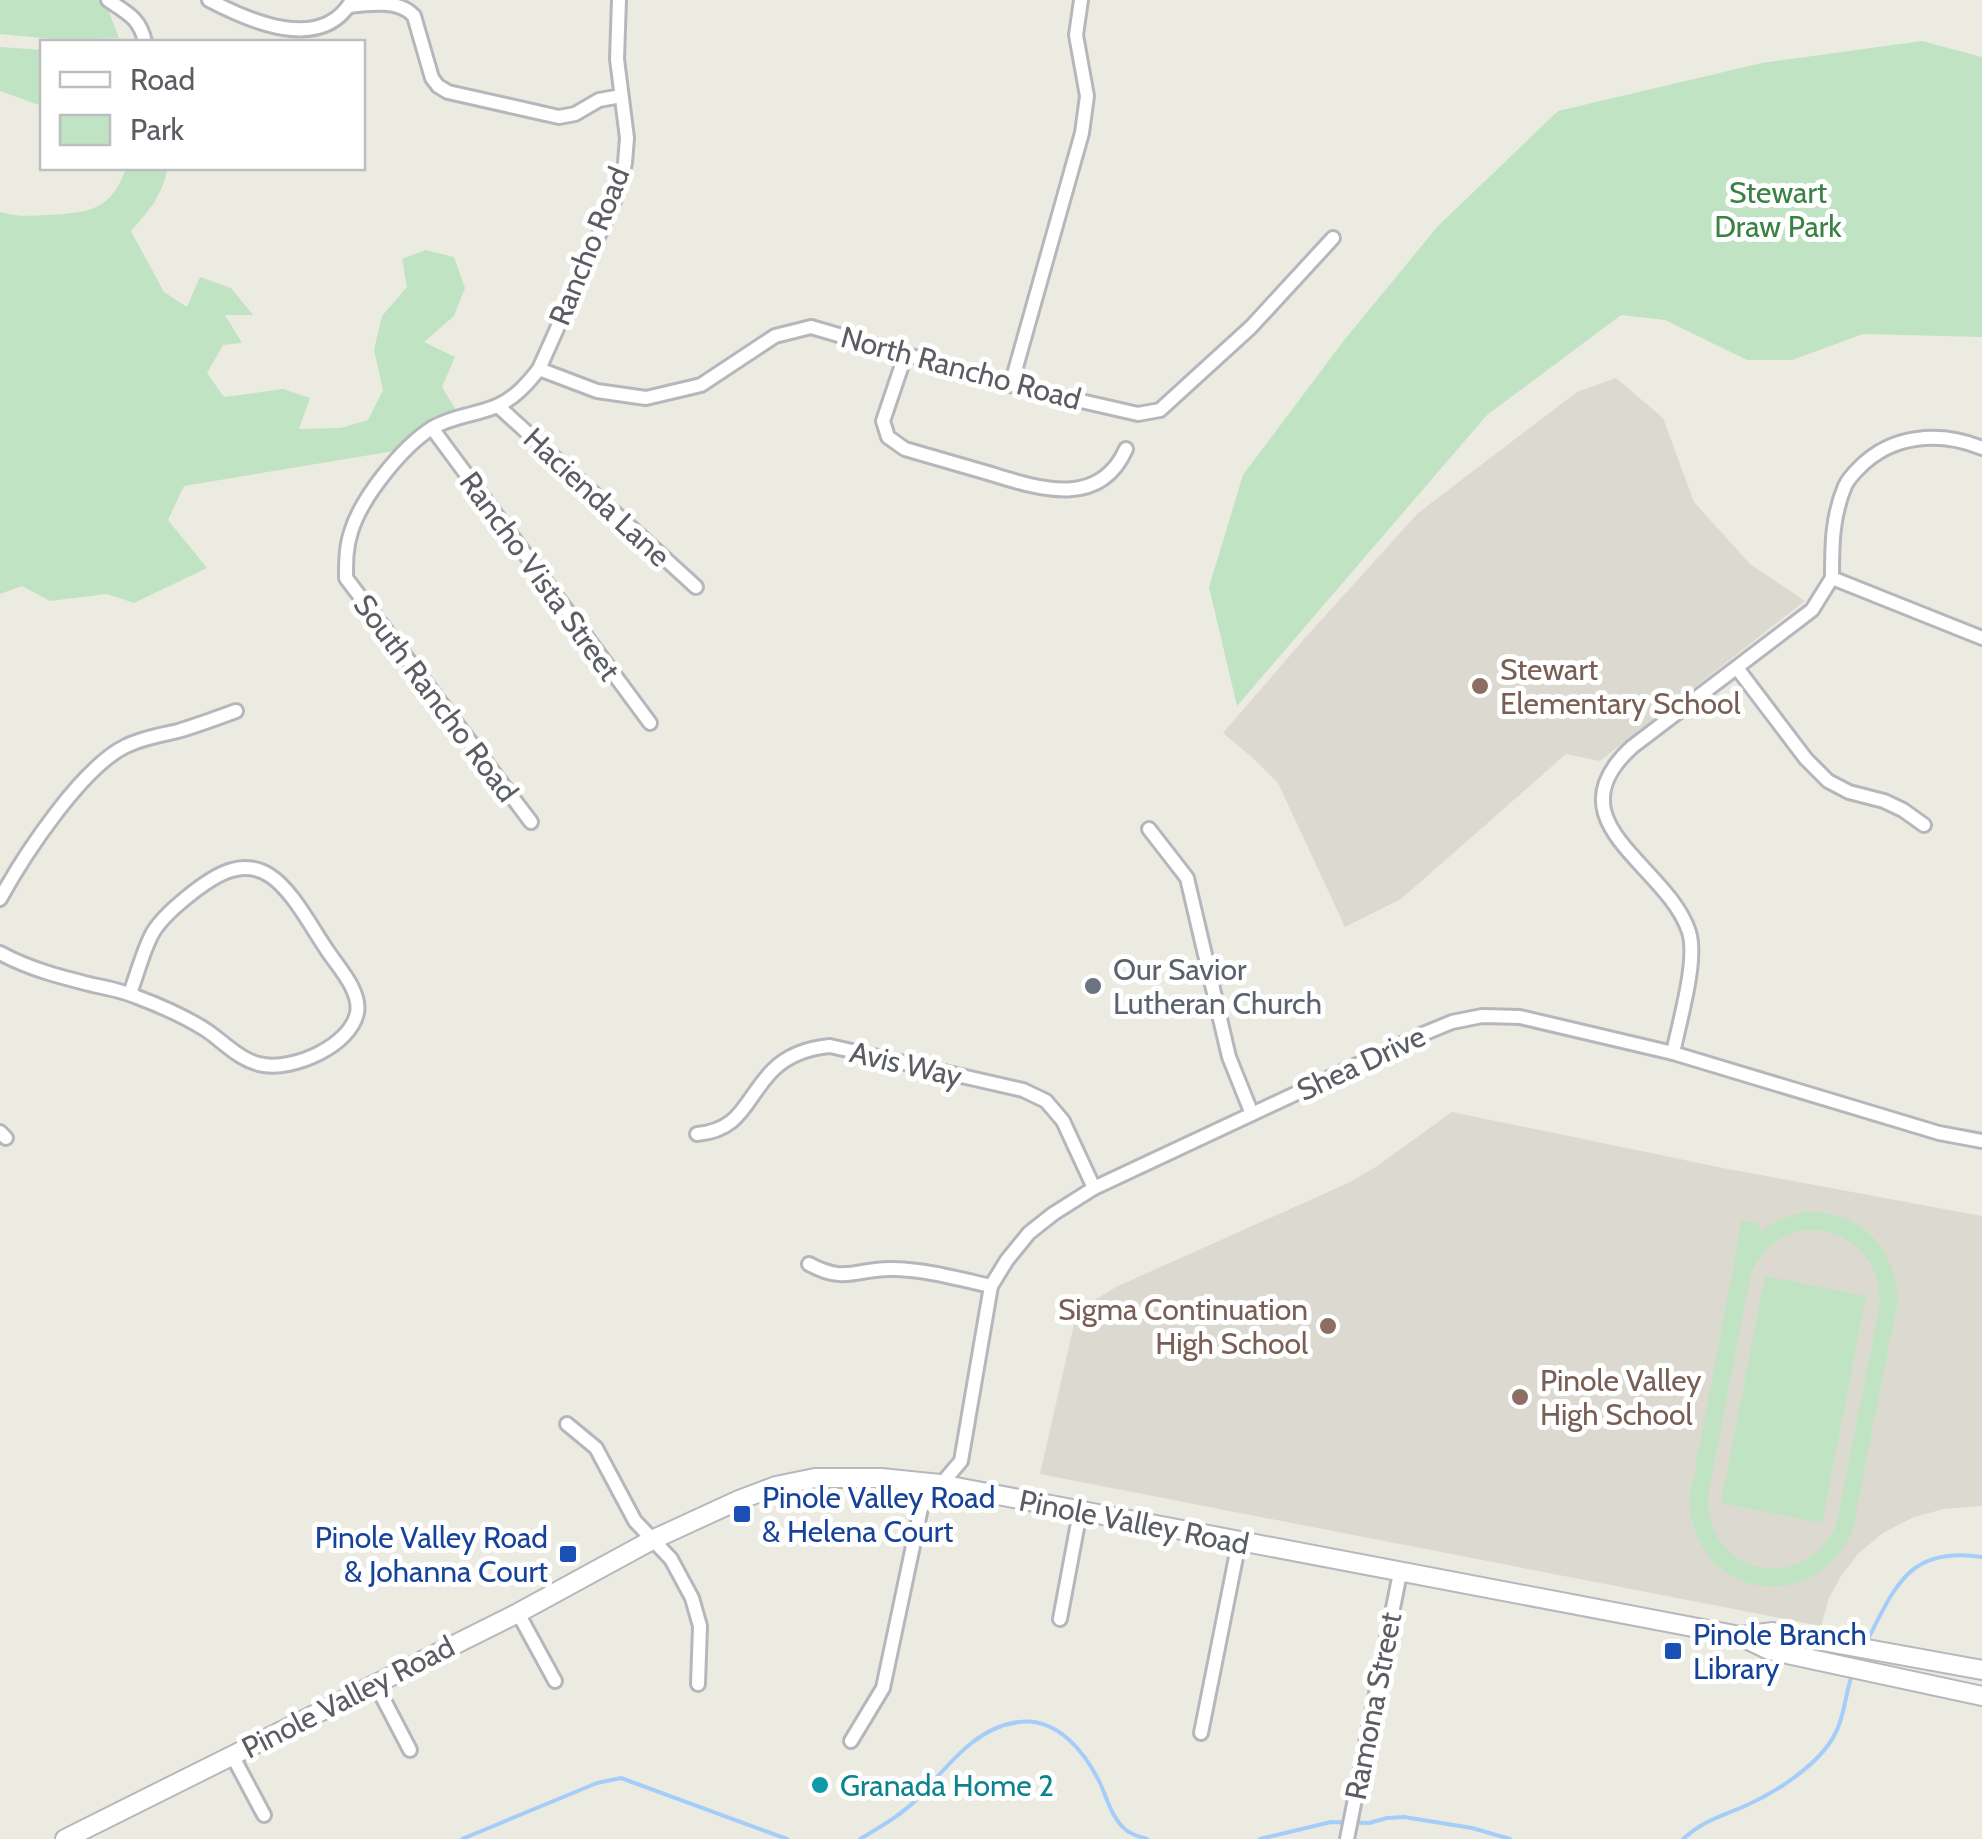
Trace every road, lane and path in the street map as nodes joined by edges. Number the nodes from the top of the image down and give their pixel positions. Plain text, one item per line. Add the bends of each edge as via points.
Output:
1 (108, 0) edge
2 (209, 0) edge
3 (619, 0) edge
4 (1080, 0) edge
5 (351, 3) edge
6 (145, 40) edge
7 (620, 96) junction
8 (1333, 238) dead end
9 (905, 356) junction
10 (539, 369) junction
11 (1012, 385) junction
12 (498, 406) junction
13 (432, 428) junction
14 (1126, 448) dead end
15 (1982, 448) edge
16 (1832, 578) junction
17 (696, 587) dead end
18 (1982, 638) edge
19 (1737, 668) junction
20 (236, 711) dead end
21 (650, 723) dead end
22 (530, 822) dead end
23 (1924, 825) dead end
24 (1149, 829) dead end
25 (0, 899) edge
26 (0, 953) edge
27 (130, 994) junction
28 (1673, 1053) junction
29 (1252, 1114) junction
30 (697, 1134) dead end
31 (1982, 1141) edge
32 (1094, 1188) junction
33 (809, 1264) dead end
34 (991, 1286) junction
35 (567, 1424) dead end
36 (940, 1484) junction
37 (1080, 1512) junction
38 (652, 1540) junction
39 (1238, 1542) junction
40 (1400, 1573) junction
41 (518, 1613) junction
42 (1060, 1619) dead end
43 (1740, 1636) junction
44 (1982, 1670) edge
45 (555, 1680) dead end
46 (375, 1683) junction
47 (698, 1684) dead end
48 (1982, 1696) edge
49 (1201, 1733) dead end
50 (851, 1742) dead end
51 (410, 1750) dead end
52 (232, 1755) junction
53 (264, 1815) dead end
54 (91, 1833) edge
55 (65, 1839) edge
56 (1347, 1839) edge

1 - 6 street via 135,19
2 - 5 street via 248,20 307,31 333,22
3 - 7 street, Rancho Road
4 - 11 street via 1076,35 1087,96 1082,133
5 - 7 street via 394,1 408,7 432,78 448,92 559,117
7 - 10 street, Rancho Road via 628,138 618,192
8 - 11 street, North Rancho Road via 1251,327 1160,410 1138,414
9 - 10 street, North Rancho Road via 811,327 775,336 701,385 646,398 597,391
9 - 11 street, North Rancho Road
9 - 14 street via 884,421 888,437 904,449 1040,488 1072,490 1103,480
10 - 12 street, South Rancho Road
12 - 13 street, South Rancho Road
12 - 17 street, Hacienda Lane
13 - 21 street, Rancho Vista Street
13 - 22 street, South Rancho Road via 367,499 352,528 346,578
15 - 16 street via 1928,436 1869,458 1846,482 1832,530
16 - 18 street
16 - 19 street via 1812,610
19 - 23 street via 1828,781 1884,801
19 - 28 street via 1632,747 1604,788 1607,822 1670,897 1691,936
20 - 25 street via 110,755 20,862
24 - 29 street via 1193,896 1229,1057
26 - 27 street
27 - 27 street via 262,1065 288,1065 336,1045 357,1012 353,988 287,890 244,868 217,876 160,922
28 - 29 street, Shea Drive via 1520,1017 1482,1016 1452,1022
28 - 31 street, Shea Drive
29 - 32 street, Shea Drive
30 - 32 street, Avis Way via 730,1124 792,1056 830,1046 1046,1101 1063,1121
32 - 34 street, Shea Drive via 1028,1233
33 - 34 street via 828,1274 889,1268
34 - 36 street, Shea Drive via 960,1461
35 - 38 street via 596,1448
36 - 37 main road, Pinole Valley Road
36 - 38 main road, Pinole Valley Road via 815,1478 739,1500
36 - 50 street, Shea Drive via 921,1508 883,1688
37 - 39 main road, Pinole Valley Road
37 - 42 street
38 - 41 main road, Pinole Valley Road
38 - 47 street via 671,1558 692,1598 700,1626
39 - 40 main road, Pinole Valley Road
39 - 49 street
40 - 43 main road, Pinole Valley Road
40 - 56 street, Ramona Street
41 - 45 street
41 - 46 main road, Pinole Valley Road
43 - 44 main road, Pinole Valley Road via 1773,1632
43 - 48 main road, Pinole Valley Road via 1769,1650
46 - 51 street
46 - 52 main road, Pinole Valley Road
52 - 53 street
52 - 54 main road, Pinole Valley Road
54 - 55 main road, Pinole Valley Road

